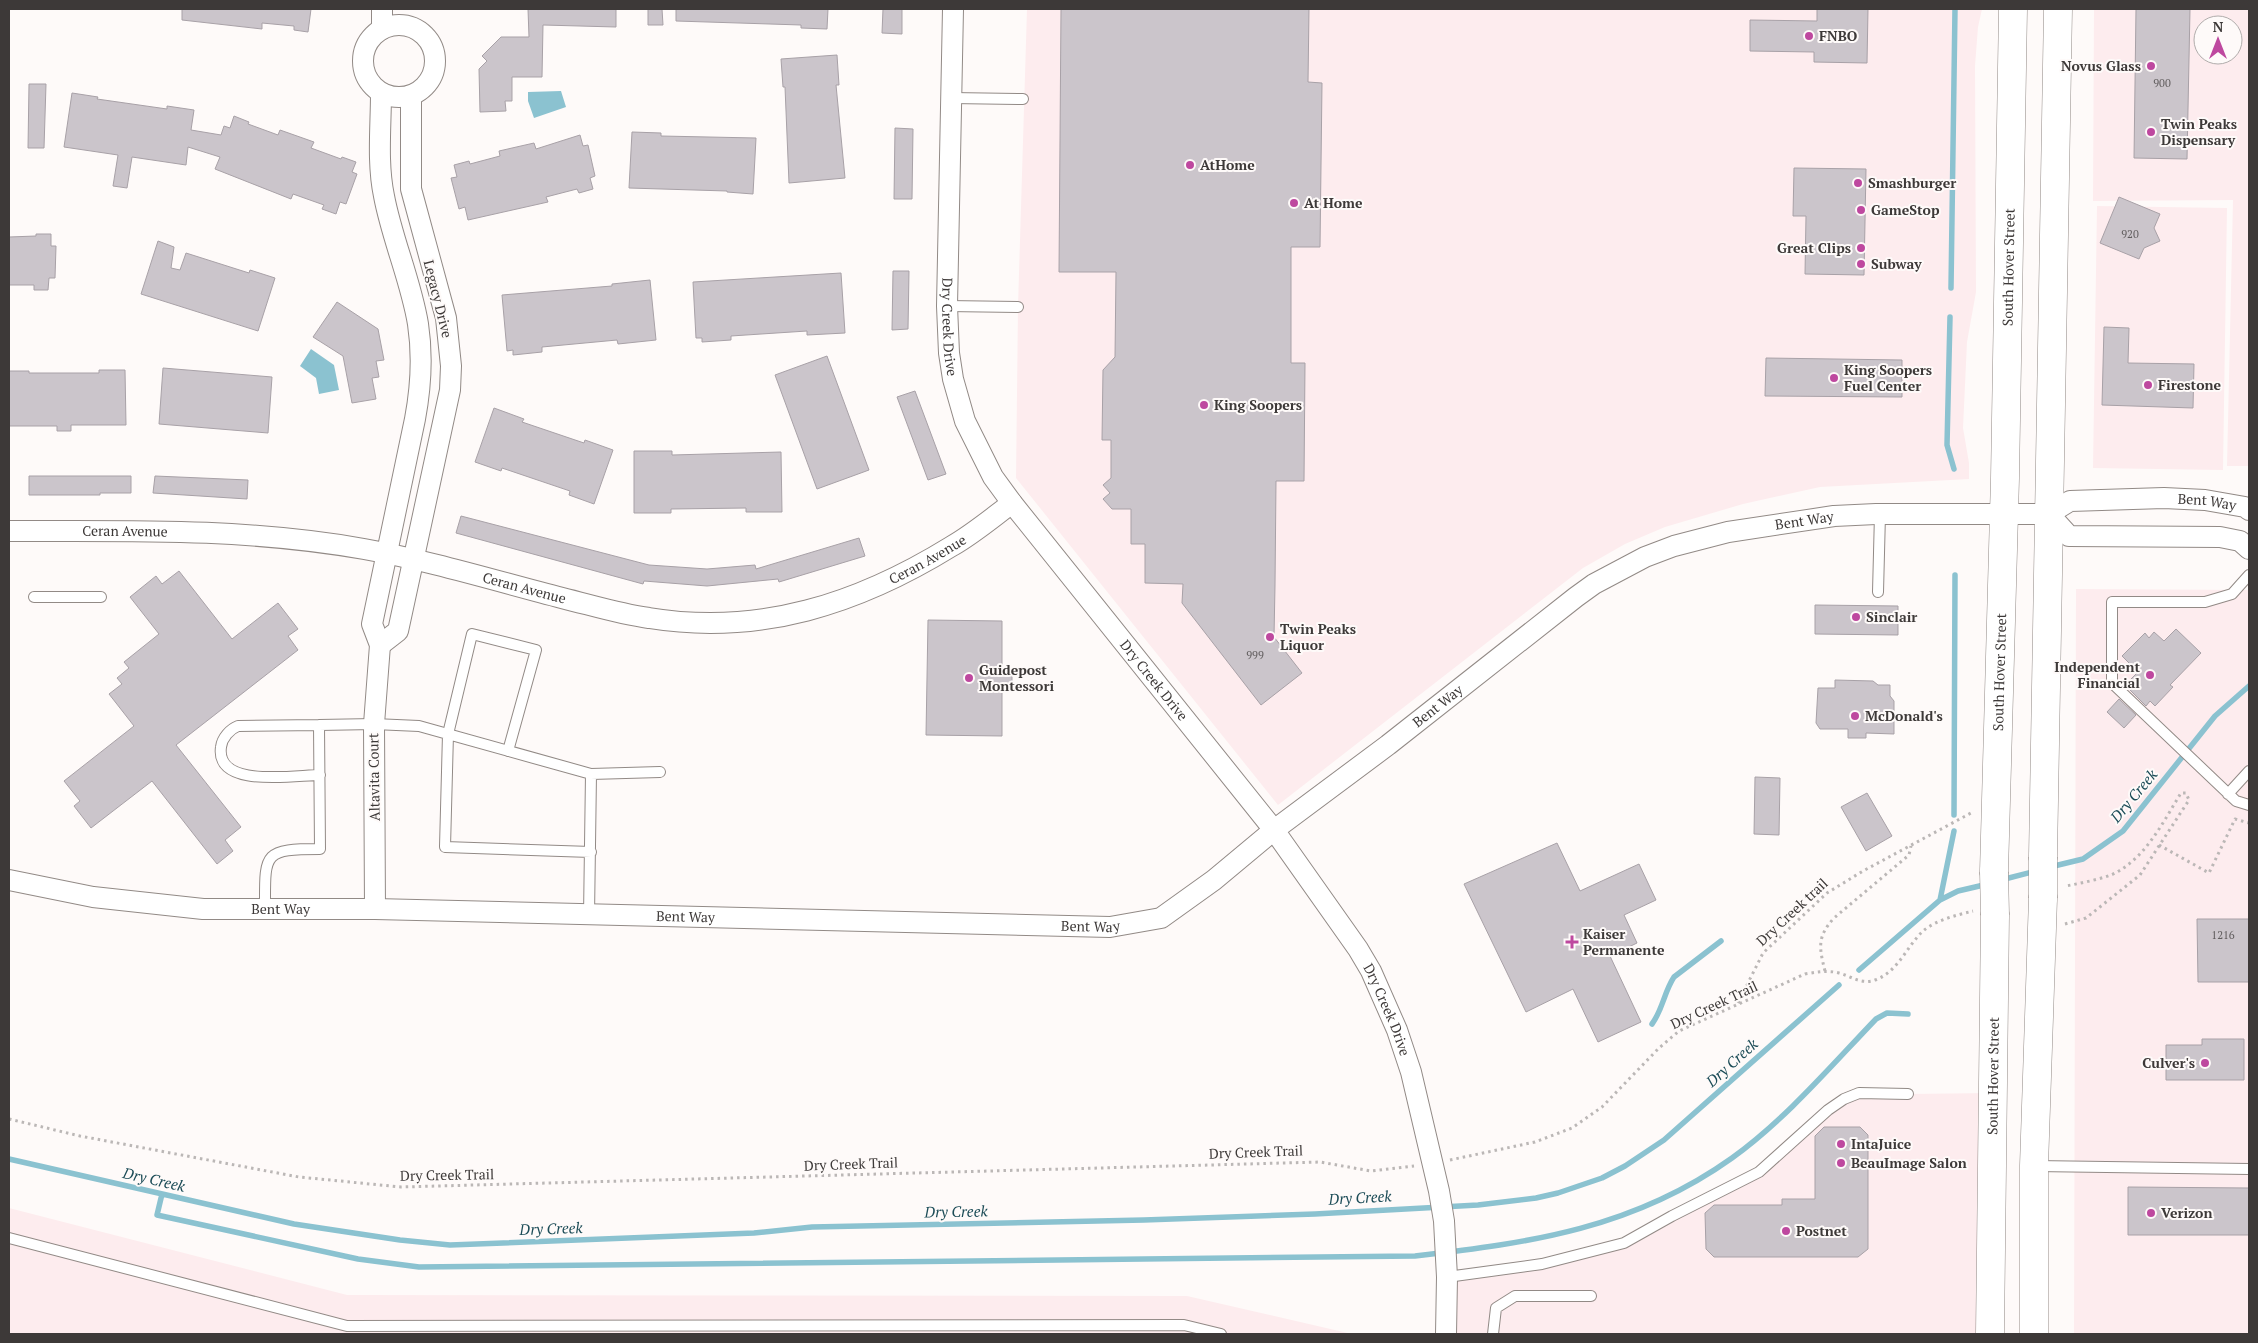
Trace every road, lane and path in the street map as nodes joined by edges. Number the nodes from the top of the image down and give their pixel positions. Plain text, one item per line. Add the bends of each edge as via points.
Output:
1 (382, 9) edge
2 (953, 9) edge
3 (2013, 9) edge
4 (2058, 9) edge
5 (414, 18) edge
6 (382, 29) junction
7 (381, 93) junction
8 (411, 96) junction
9 (951, 98) junction
10 (1023, 99) dead end
11 (947, 306) junction
12 (1018, 307) dead end
13 (1012, 503) junction
14 (2249, 510) edge
15 (1880, 514) junction
16 (2004, 514) junction
17 (2049, 514) junction
18 (9, 531) edge
19 (2249, 549) edge
20 (387, 553) junction
21 (414, 560) junction
22 (2249, 575) edge
23 (1878, 592) dead end
24 (34, 597) dead end
25 (101, 597) dead end
26 (380, 646) junction
27 (374, 724) junction
28 (319, 725) junction
29 (448, 734) junction
30 (508, 751) junction
31 (2249, 771) edge
32 (660, 772) dead end
33 (590, 774) junction
34 (320, 775) junction
35 (2228, 794) junction
36 (2249, 805) edge
37 (1971, 813) dead end
38 (2249, 823) edge
39 (1274, 830) junction
40 (1911, 845) junction
41 (2159, 845) junction
42 (590, 852) junction
43 (9, 880) edge
44 (2054, 892) junction
45 (376, 909) junction
46 (265, 910) junction
47 (1988, 912) junction
48 (589, 916) junction
49 (2057, 926) dead end
50 (1825, 971) junction
51 (1738, 1004) junction
52 (1908, 1094) dead end
53 (9, 1119) edge
54 (1433, 1163) junction
55 (2034, 1166) junction
56 (2249, 1169) edge
57 (9, 1238) edge
58 (1447, 1277) junction
59 (1591, 1296) dead end
60 (347, 1330) edge
61 (606, 1330) edge
62 (1221, 1334) edge
63 (1446, 1334) edge
64 (1493, 1334) edge
65 (1990, 1334) edge
66 (2034, 1334) edge

1 - 6 street
2 - 9 street, Dry Creek Drive
3 - 16 main road, South Hover Street
4 - 17 main road
5 - 6 street
5 - 8 street via 429,40 435,63 426,86
6 - 7 street via 367,42 362,62 368,80
7 - 8 street via 393,97
7 - 20 street, Legacy Drive via 384,195 416,315 422,363 418,403
8 - 21 street, Legacy Drive via 411,189 446,318 451,366 450,390
9 - 10 lane
9 - 11 street, Dry Creek Drive
11 - 12 lane
11 - 13 street, Dry Creek Drive via 949,353 961,409 976,447
13 - 21 street, Ceran Avenue via 955,545 877,587 805,612 742,622 704,624 632,615
13 - 39 street, Dry Creek Drive
14 - 17 street, Bent Way via 2205,500 2164,498 2070,502
15 - 16 street, Bent Way
15 - 23 lane
15 - 39 street, Bent Way via 1834,516 1728,532 1674,546 1616,572 1576,597
16 - 17 street, Bent Way
16 - 47 main road, South Hover Street, bridge via 1994,872
17 - 19 street via 2069,536 2220,537 2240,541
17 - 44 main road, bridge via 2044,857
18 - 20 street, Ceran Avenue via 247,534 299,538
20 - 21 street, Ceran Avenue
20 - 26 street, Altavita Court via 372,624
21 - 26 street via 398,631
22 - 35 lane via 2232,594 2205,602 2112,602 2112,683
24 - 25 lane
26 - 27 street, Altavita Court
27 - 28 lane
27 - 29 lane via 419,726
27 - 45 street, Altavita Court
28 - 34 lane
28 - 34 lane via 238,726 224,738 221,752 229,769 242,776
29 - 30 lane
29 - 30 lane via 472,634 536,650
29 - 42 lane via 445,847
30 - 33 lane
31 - 35 lane
32 - 33 lane
33 - 42 lane
34 - 46 lane via 320,850 287,850 274,855 266,867
35 - 36 lane
37 - 40 path, Dry Creek trail
38 - 41 path via 2234,819 2209,873
39 - 48 street, Bent Way via 1214,880 1160,918 1110,927
39 - 54 street, Dry Creek Drive via 1358,949 1382,994 1411,1072
40 - 50 path, Dry Creek trail via 1910,855 1824,929 1820,942
40 - 51 path, Dry Creek trail via 1842,883 1820,900 1763,953
41 - 44 path via 2189,800 2186,793 2181,793 2147,846 2130,862 2112,874
41 - 49 path via 2140,875 2086,918
42 - 48 lane
43 - 46 street, Bent Way via 135,903
44 - 55 main road
45 - 46 street, Bent Way
45 - 48 street, Bent Way
47 - 50 path, Dry Creek Trail via 1942,920 1924,930 1895,967 1876,980 1858,981 1841,973
47 - 65 main road, South Hover Street
50 - 51 path, Dry Creek Trail via 1805,974
51 - 54 path, Dry Creek Trail via 1671,1037 1602,1107 1572,1128 1535,1142
52 - 58 lane via 1860,1093 1844,1099 1759,1172 1632,1239 1542,1264
53 - 54 path, Dry Creek Trail via 80,1136 299,1177 402,1187 1320,1162 1374,1171
54 - 58 street, Dry Creek Drive via 1444,1221
55 - 56 lane
55 - 66 main road
57 - 60 lane
58 - 63 street, Dry Creek Drive
59 - 64 lane via 1515,1296 1496,1308
60 - 61 lane
61 - 62 lane via 1184,1325

